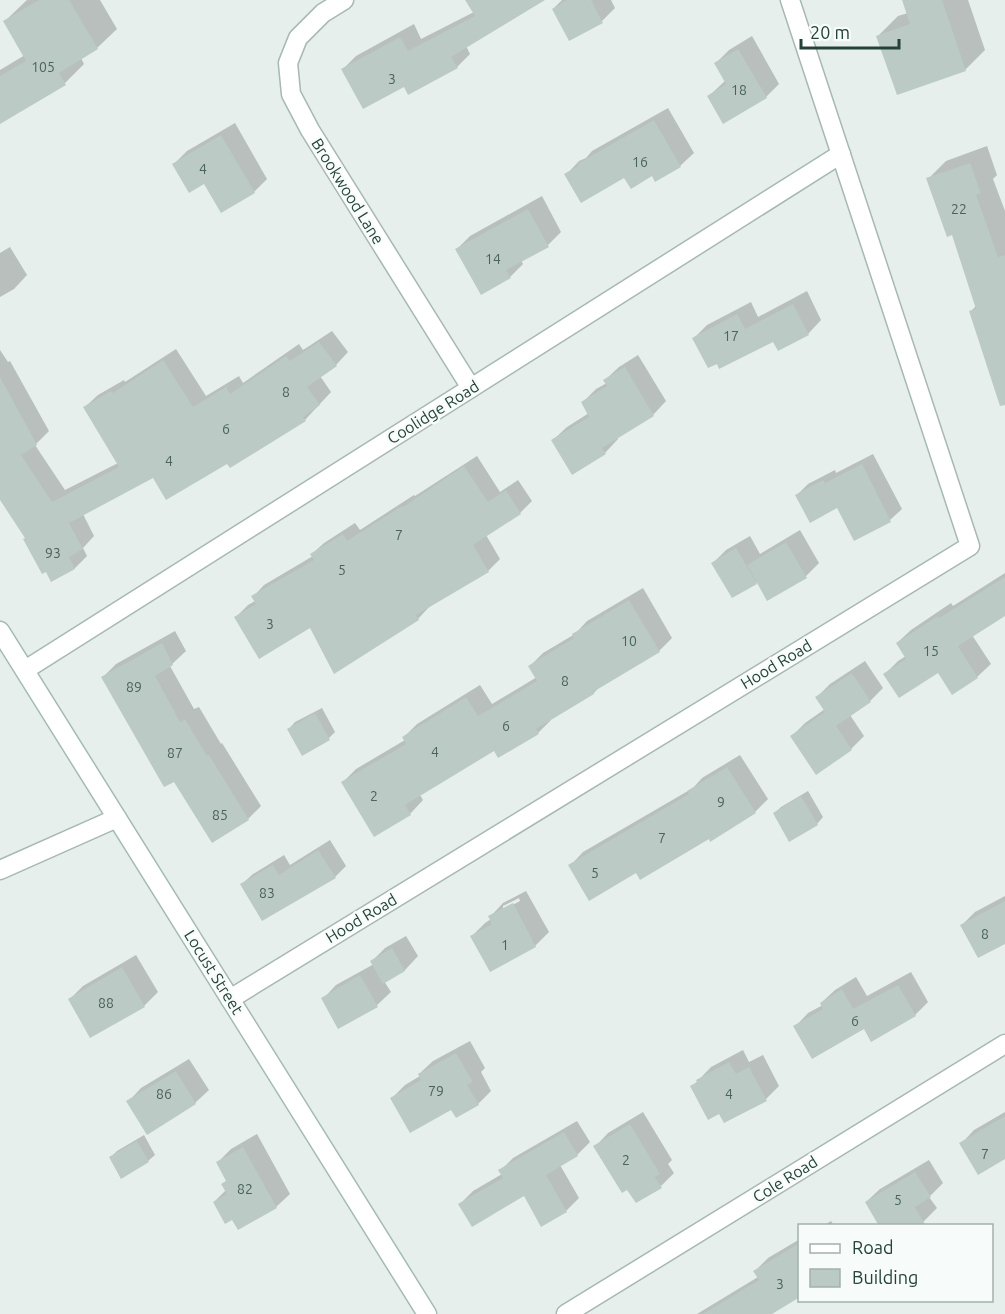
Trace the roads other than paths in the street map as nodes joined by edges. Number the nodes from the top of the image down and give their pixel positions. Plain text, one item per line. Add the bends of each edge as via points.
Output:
1 (344, 0) edge
2 (790, 0) edge
3 (841, 154) junction
4 (471, 388) junction
5 (0, 631) edge
6 (25, 670) junction
7 (117, 818) junction
8 (0, 870) edge
9 (230, 999) junction
10 (1005, 1044) edge
11 (427, 1314) edge
12 (566, 1314) edge

1 - 4 street, Brookwood Lane via 323,13 298,38 288,63 291,94
2 - 3 street
3 - 4 street, Coolidge Road
3 - 9 street, Hood Road via 970,546
4 - 6 street, Coolidge Road
5 - 6 street, Locust Street
6 - 7 street, Locust Street
7 - 8 street
7 - 9 street, Locust Street
9 - 11 street, Locust Street
10 - 12 street, Cole Road

